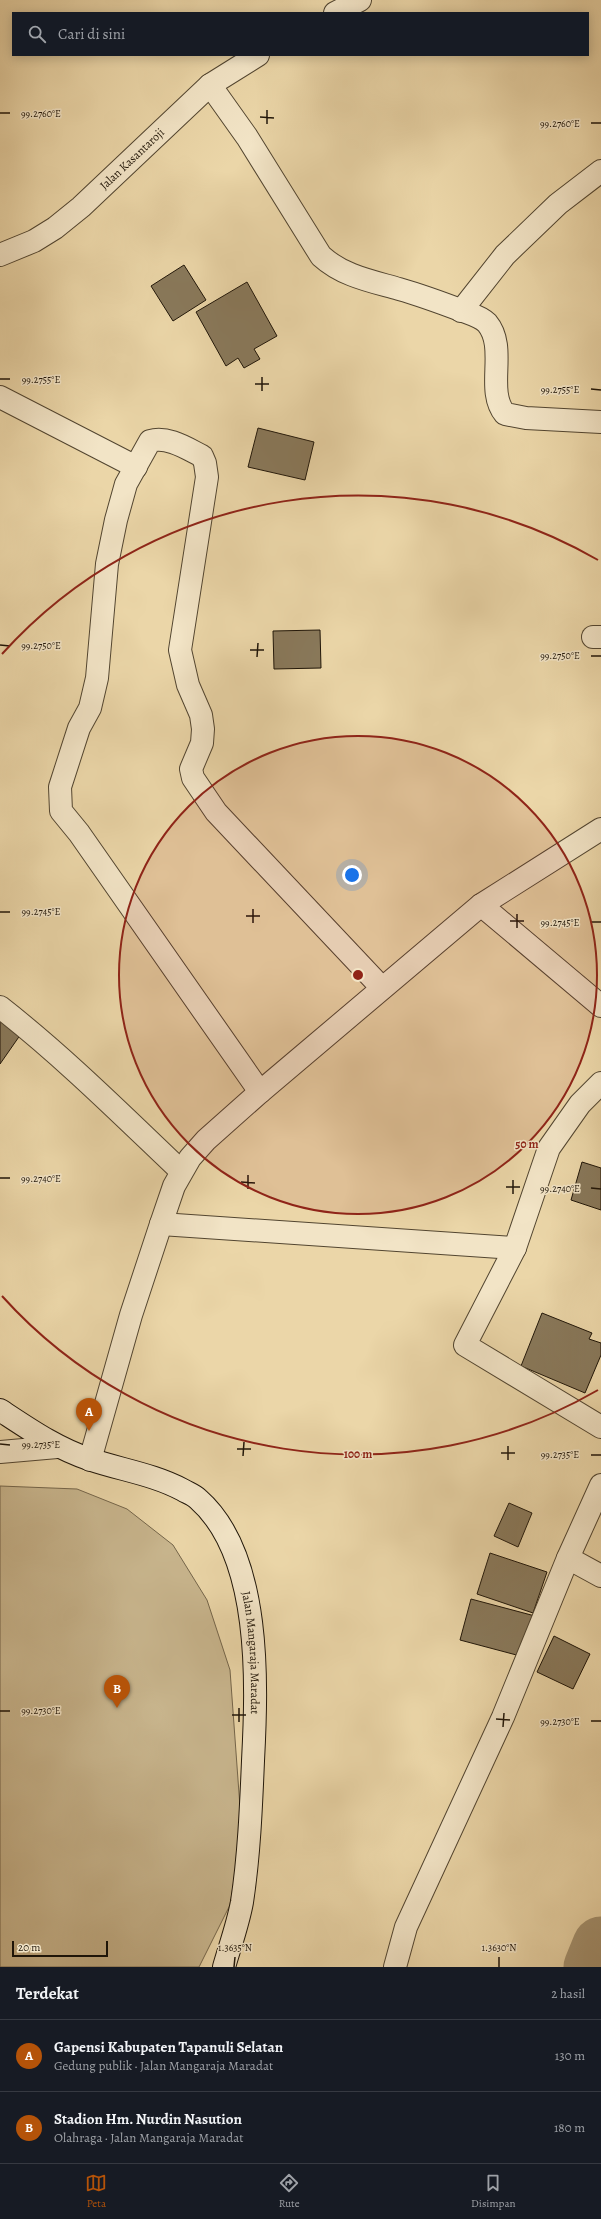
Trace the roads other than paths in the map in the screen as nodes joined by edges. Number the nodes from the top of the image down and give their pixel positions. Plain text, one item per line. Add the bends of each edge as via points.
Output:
1 (360, 0) edge
2 (337, 12) edge
3 (256, 56) edge
4 (210, 85) junction
5 (601, 171) edge
6 (0, 255) edge
7 (461, 310) junction
8 (0, 397) edge
9 (601, 422) edge
10 (136, 467) junction
11 (601, 829) edge
12 (481, 905) junction
13 (382, 988) junction
14 (601, 1006) edge
15 (0, 1007) edge
16 (601, 1083) edge
17 (260, 1092) junction
18 (181, 1171) junction
19 (161, 1224) junction
20 (515, 1248) junction
21 (0, 1410) edge
22 (601, 1427) edge
23 (57, 1447) junction
24 (0, 1452) edge
25 (90, 1460) junction
26 (601, 1485) edge
27 (568, 1558) junction
28 (601, 1576) edge
29 (224, 1967) edge
30 (395, 1967) edge

1 - 2 street
3 - 4 street, Jalan Kasantaroji
4 - 6 street, Jalan Kasantaroji via 81,208 34,241
4 - 7 street via 247,137 322,256 330,264 358,278
5 - 7 street via 558,204 505,255
7 - 9 street via 481,318 491,330 496,351 498,400 505,414 526,418
8 - 10 street
10 - 13 street via 146,445 155,440 173,442 202,456 207,468 180,650 188,686 201,715 203,729 202,743 191,769 193,778 216,812
10 - 17 street via 126,484 107,564 97,678 90,708 79,728 60,787 61,811
11 - 12 street
12 - 13 street
12 - 14 street
13 - 17 street
15 - 18 street via 94,1088
16 - 20 street via 580,1104 549,1148
17 - 18 street via 206,1140
18 - 19 street
19 - 20 street
19 - 25 street via 131,1315
20 - 22 street via 466,1345
21 - 23 street, Jalan Mangaraja Maradat
23 - 24 street
23 - 25 street, Jalan Mangaraja Maradat
25 - 29 street, Jalan Mangaraja Maradat via 166,1481 198,1498 219,1524 235,1556 247,1599 254,1647 256,1692 251,1829 241,1904
26 - 27 street
27 - 28 street
27 - 30 street via 503,1717 406,1927

